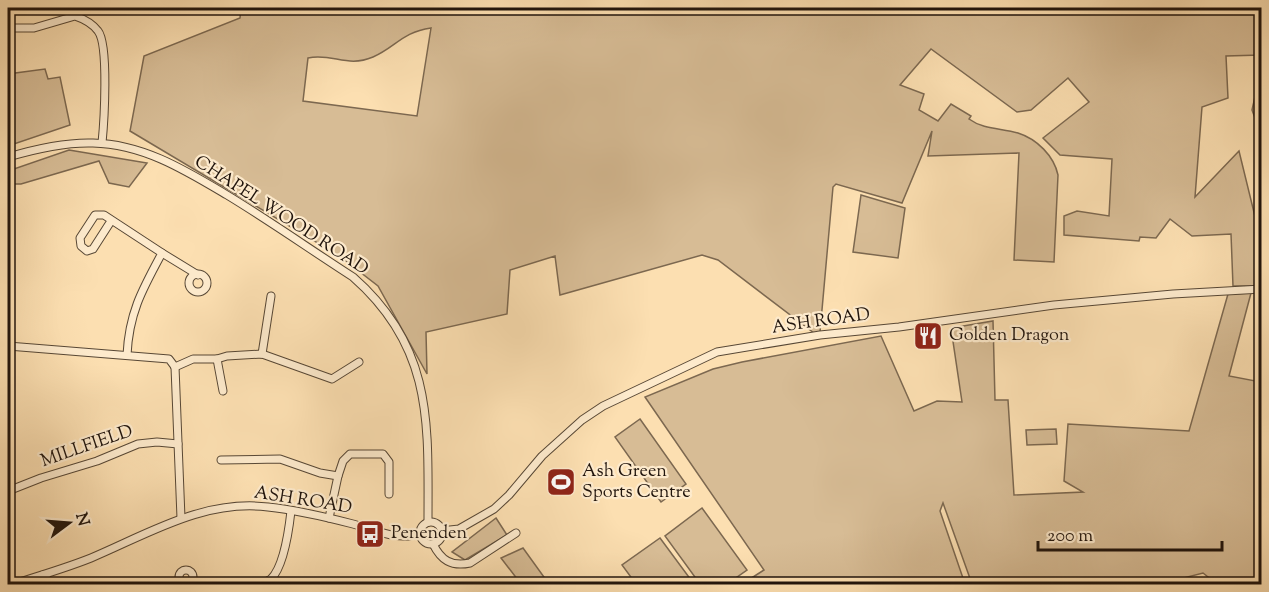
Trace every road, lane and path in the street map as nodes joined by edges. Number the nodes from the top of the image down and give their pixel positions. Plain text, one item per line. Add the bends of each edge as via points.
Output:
1 (8, 28) edge
2 (102, 143) junction
3 (8, 157) edge
4 (111, 221) junction
5 (162, 254) junction
6 (198, 274) dead end
7 (1262, 290) edge
8 (271, 296) dead end
9 (8, 346) edge
10 (262, 354) junction
11 (127, 355) junction
12 (217, 359) junction
13 (359, 362) dead end
14 (175, 367) junction
15 (223, 391) dead end
16 (178, 444) junction
17 (220, 460) dead end
18 (338, 476) junction
19 (8, 491) edge
20 (389, 494) dead end
21 (291, 511) junction
22 (181, 518) junction
23 (329, 518) junction
24 (428, 522) junction
25 (441, 531) junction
26 (420, 533) junction
27 (516, 533) dead end
28 (433, 544) junction
29 (43, 575) junction
30 (267, 582) edge
31 (13, 585) edge
32 (53, 585) edge
33 (278, 585) edge

1 - 2 street via 34,28 75,16 98,30 105,70
2 - 3 street, CHAPEL WOOD ROAD via 48,146
2 - 24 street, CHAPEL WOOD ROAD via 135,149 169,162 247,207 369,291 397,328 421,381
4 - 4 street via 104,215 95,215 80,238 81,246 87,251 93,249
4 - 5 street
5 - 6 street
5 - 11 street via 138,298 128,331
7 - 25 street, ASH ROAD via 1054,305 717,352 603,406 542,456 494,509 459,529
8 - 10 street
9 - 11 street
10 - 12 street
10 - 13 street via 332,379
11 - 14 street via 169,359
12 - 14 street via 193,359
12 - 15 street
14 - 16 street
16 - 19 street, MILLFIELD via 138,444
16 - 22 street
17 - 18 street via 280,459
18 - 20 street via 343,460 350,454 383,454 389,462
18 - 23 street
21 - 22 street, ASH ROAD via 242,507
21 - 23 street, ASH ROAD
21 - 30 street via 278,567
22 - 29 street, ASH ROAD
23 - 26 street, ASH ROAD via 396,535
24 - 25 street
24 - 26 street
25 - 28 street via 440,539
26 - 28 street via 424,542
27 - 28 street via 461,565 442,558
29 - 31 street, ASH ROAD
29 - 32 street
30 - 33 street

